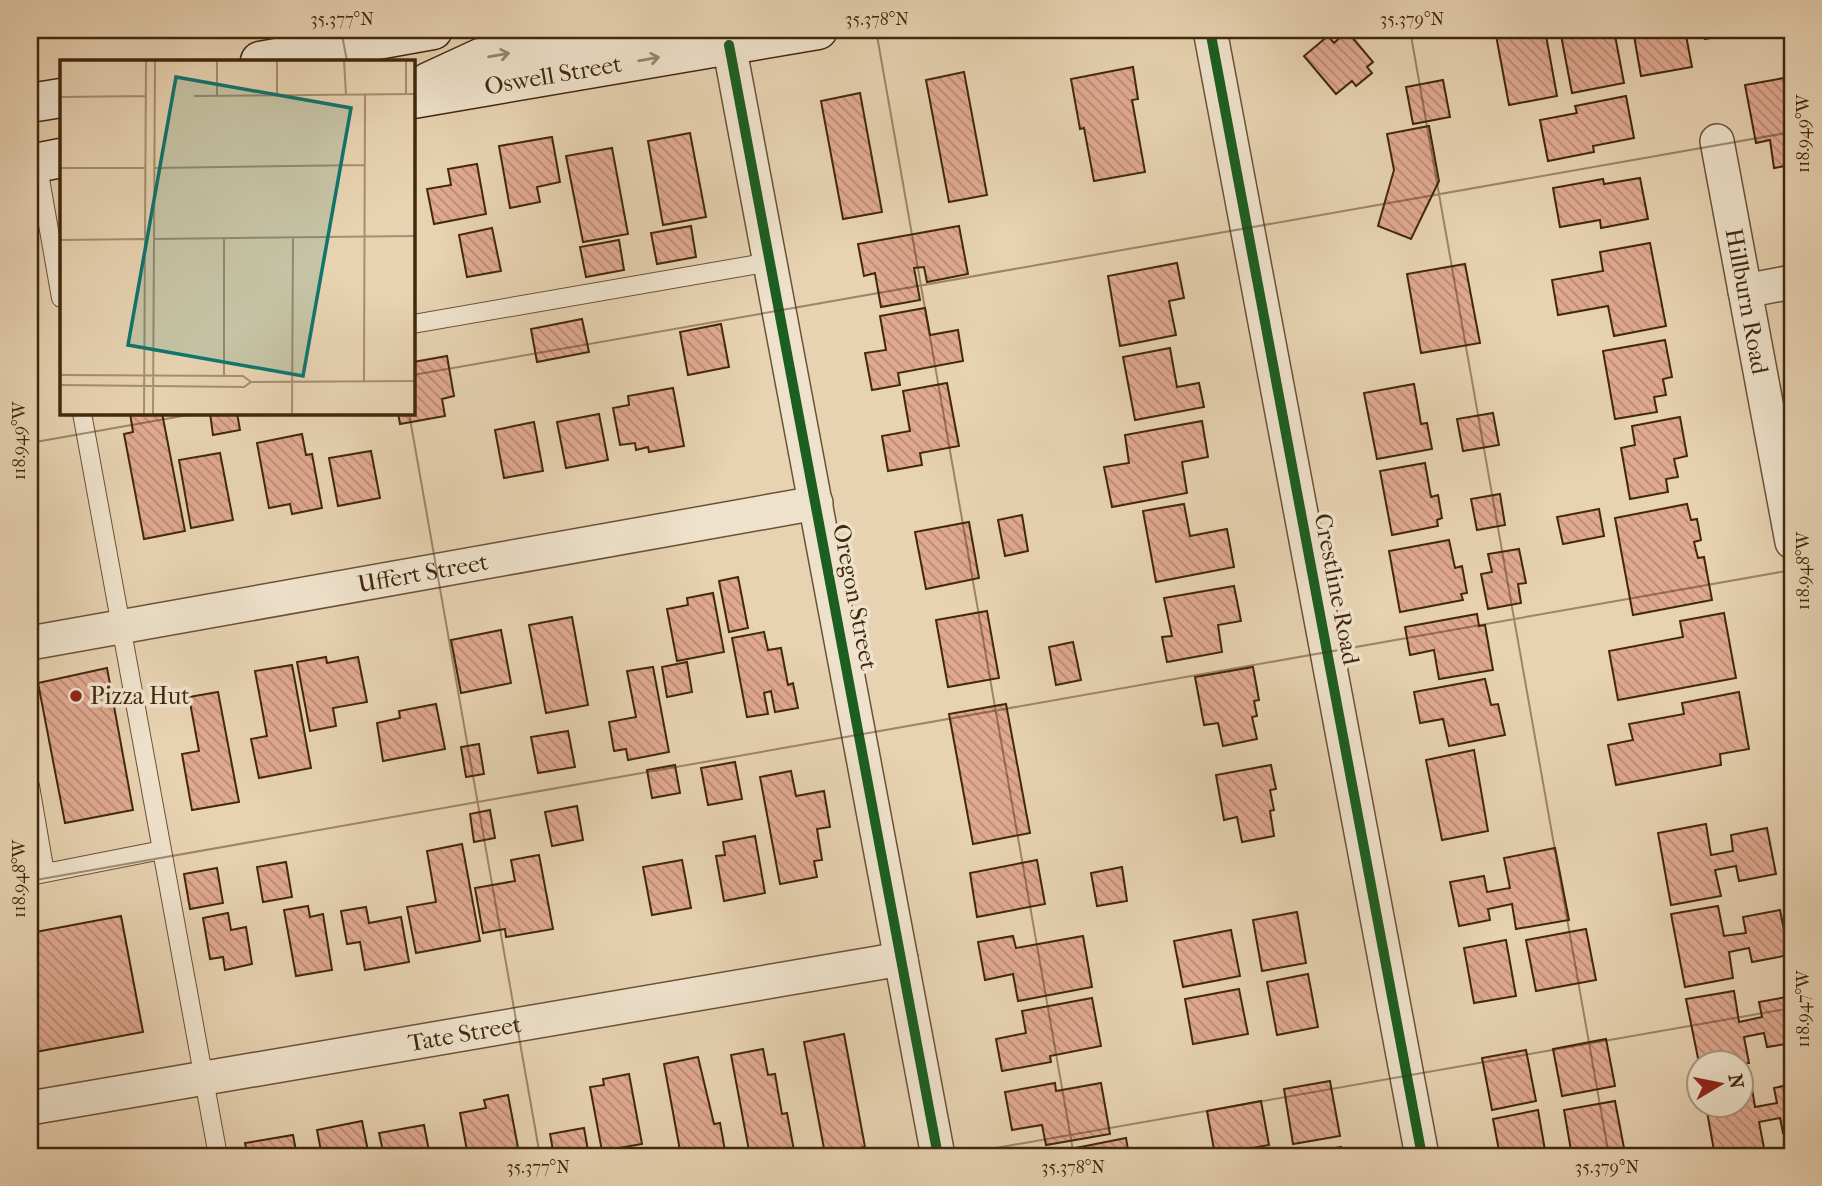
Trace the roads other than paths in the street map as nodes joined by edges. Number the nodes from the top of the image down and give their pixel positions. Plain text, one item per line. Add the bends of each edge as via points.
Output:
1 (433, 30) edge
2 (636, 30) edge
3 (818, 30) edge
4 (1210, 30) edge
5 (730, 37) edge
6 (266, 60) edge
7 (415, 88) edge
8 (60, 98) edge
9 (415, 99) edge
10 (30, 103) edge
11 (1717, 141) dead end
12 (43, 161) edge
13 (770, 262) junction
14 (1792, 282) edge
15 (60, 290) edge
16 (1745, 290) junction
17 (415, 324) edge
18 (82, 415) edge
19 (816, 503) junction
20 (1792, 542) edge
21 (121, 626) junction
22 (30, 643) edge
23 (30, 786) edge
24 (162, 850) junction
25 (37, 874) edge
26 (901, 959) junction
27 (203, 1079) junction
28 (30, 1108) edge
29 (218, 1156) edge
30 (938, 1156) edge
31 (1422, 1156) edge

1 - 6 main road
7 -> 2 main road via 480,58
3 - 5 main road, Oswell Street
4 - 31 street, Crestline Road
9 -> 5 main road, Oswell Street
5 - 13 street, Oregon Street
8 - 10 main road
11 - 16 street, Hillburn Road
12 - 15 lane
13 - 17 lane
13 - 19 street, Oregon Street
14 - 16 street
16 - 20 street, Hillburn Road
18 - 21 lane
19 - 21 street, Uffert Street
19 - 26 street, Oregon Street
21 - 22 street, Uffert Street
21 - 24 lane
23 - 25 lane
24 - 25 lane
24 - 27 lane
26 - 27 street, Tate Street
26 - 30 street, Oregon Street
27 - 28 street, Tate Street
27 - 29 lane

